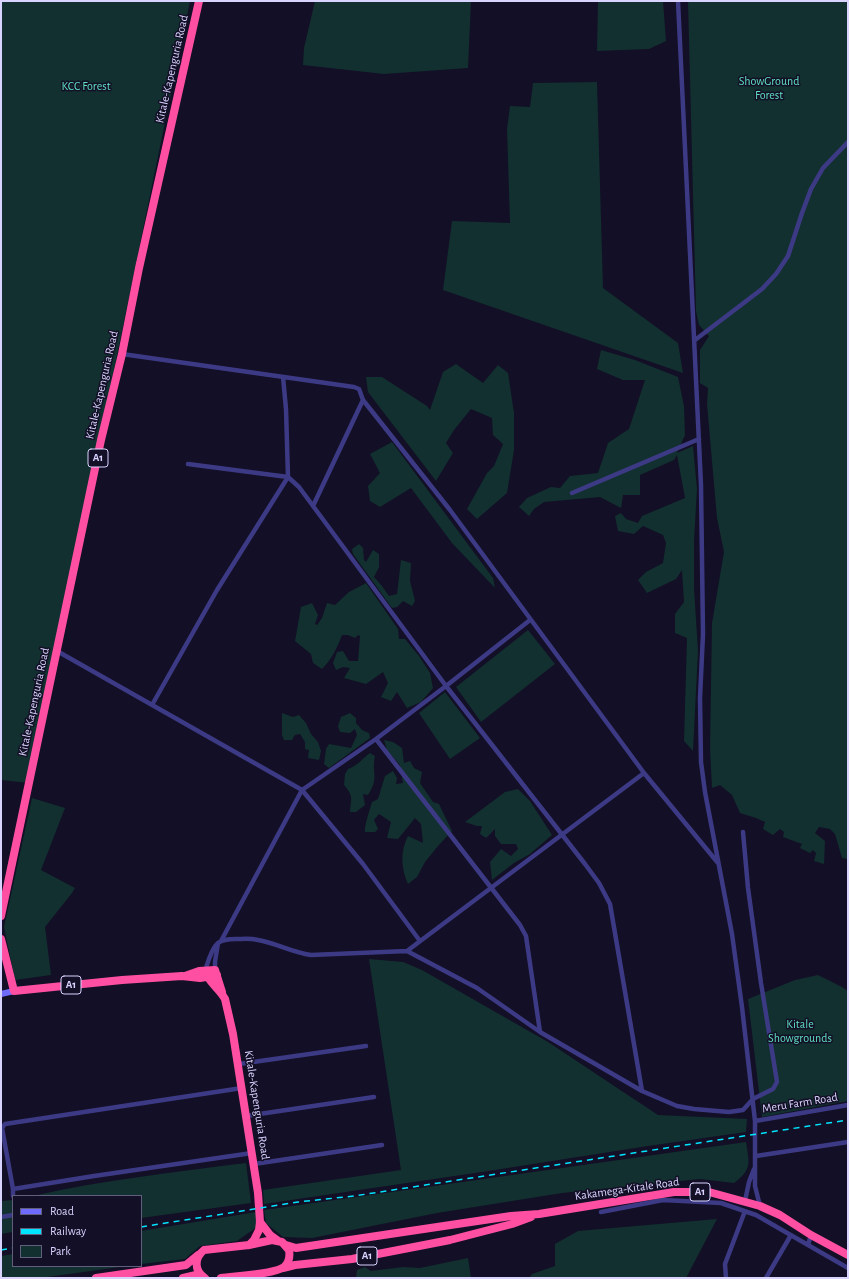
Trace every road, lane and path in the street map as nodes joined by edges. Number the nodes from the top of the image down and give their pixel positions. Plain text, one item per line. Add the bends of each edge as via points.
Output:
1 (199, 1) edge
2 (678, 1) edge
3 (848, 142) edge
4 (695, 340) junction
5 (122, 354) junction
6 (282, 377) junction
7 (363, 400) junction
8 (699, 439) junction
9 (188, 464) dead end
10 (288, 477) junction
11 (572, 493) dead end
12 (313, 506) junction
13 (530, 620) junction
14 (57, 652) junction
15 (446, 686) junction
16 (152, 705) junction
17 (376, 739) junction
18 (644, 773) junction
19 (302, 790) junction
20 (743, 832) dead end
21 (562, 834) junction
22 (719, 864) junction
23 (490, 888) junction
24 (1, 916) edge
25 (1, 939) edge
26 (220, 942) junction
27 (420, 942) junction
28 (407, 951) junction
29 (216, 972) junction
30 (206, 974) junction
31 (14, 991) junction
32 (1, 994) edge
33 (222, 994) junction
34 (540, 1032) junction
35 (366, 1046) dead end
36 (238, 1064) junction
37 (242, 1088) junction
38 (642, 1091) junction
39 (374, 1097) dead end
40 (753, 1099) junction
41 (848, 1105) edge
42 (246, 1116) junction
43 (755, 1121) junction
44 (848, 1142) edge
45 (382, 1145) dead end
46 (252, 1153) junction
47 (756, 1156) junction
48 (254, 1164) junction
49 (754, 1168) junction
50 (13, 1189) junction
51 (13, 1195) edge
52 (745, 1201) junction
53 (760, 1206) junction
54 (745, 1211) junction
55 (601, 1212) dead end
56 (539, 1214) junction
57 (12, 1215) edge
58 (1, 1217) edge
59 (260, 1222) junction
60 (811, 1234) junction
61 (791, 1235) junction
62 (277, 1240) junction
63 (249, 1245) junction
64 (286, 1245) junction
65 (808, 1245) junction
66 (200, 1253) junction
67 (848, 1255) edge
68 (283, 1268) junction
69 (848, 1268) edge
70 (204, 1277) edge
71 (235, 1277) edge
72 (96, 1278) edge
73 (183, 1278) edge
74 (221, 1278) edge
75 (726, 1278) edge
76 (766, 1278) edge

1 - 5 highway, Kitale-Kapenguria Road / A1
2 - 4 street
3 - 4 street via 823,168 814,184 788,256 776,274 762,289
4 - 8 street
5 - 6 street
5 - 14 highway, Kitale-Kapenguria Road / A1 via 101,440
6 - 7 street via 354,387 359,389
6 - 10 street via 286,409
7 - 12 street
7 - 13 street via 450,510
8 - 11 street
8 - 22 street via 703,634 701,762
9 - 10 street
10 - 12 street
10 - 16 street via 217,590
12 - 15 street
13 - 15 street
13 - 18 street
14 - 16 street
14 - 24 highway, Kitale-Kapenguria Road / A1
15 - 17 street
15 - 21 street
16 - 19 street
17 - 19 street
17 - 23 street
18 - 21 street
18 - 22 street
19 - 26 street
19 - 27 street via 363,864
20 - 40 street via 760,983 777,1082 774,1088
21 - 23 street
21 - 38 street via 594,877 610,904
22 - 40 street via 732,934
23 - 27 street
23 - 34 street via 513,915 526,936
25 - 31 highway
26 - 28 street via 233,939 258,940 311,955
26 - 29 street via 215,962
26 - 30 street via 212,951
27 - 28 street
28 - 34 street via 477,988
29 - 30 highway, A1
29 - 33 highway, Kitale-Kapenguria Road
30 - 31 highway, A1 via 197,978 182,976 122,980
30 - 33 highway, Kitale-Kapenguria Road
31 - 32 street
33 - 36 highway, Kitale-Kapenguria Road via 231,1022
34 - 38 street
35 - 36 street
36 - 37 highway, Kitale-Kapenguria Road
37 - 42 highway, Kitale-Kapenguria Road
37 - 50 street via 5,1124 2,1128
38 - 40 street via 677,1106 729,1112 743,1110
39 - 42 street
40 - 43 street
41 - 43 street, Meru Farm Road
42 - 46 highway, Kitale-Kapenguria Road
43 - 47 street
44 - 47 street
45 - 48 street
46 - 48 highway, Kitale-Kapenguria Road
46 - 50 street
47 - 49 street
48 - 59 highway, Kitale-Kapenguria Road
49 - 52 street
49 - 53 street
50 - 51 street
52 - 53 highway, Kakamega-Kitale Road / A1
52 - 56 highway, Kakamega-Kitale Road / A1 via 709,1192 674,1192
53 - 60 highway, Kakamega-Kitale Road / A1
54 - 55 street via 721,1203 663,1200
54 - 61 street
54 - 75 street via 725,1264
56 - 64 highway, Kakamega-Kitale Road / A1 via 296,1248
56 - 68 highway, Kakamega-Kitale Road / A1 via 512,1224 450,1240 352,1259
57 - 58 street
59 - 62 highway, A1
59 - 63 highway, Kitale-Kapenguria Road via 257,1235
60 - 65 street
60 - 67 highway, Kakamega-Kitale Road / A1
61 - 65 street
61 - 76 street
62 - 63 highway
62 - 64 highway, Kakamega-Kitale Road / A1
63 - 66 highway via 204,1250
64 - 68 highway via 289,1260
65 - 69 street
66 - 70 highway via 196,1263 198,1272
66 - 72 highway via 186,1265
68 - 71 highway, Kakamega-Kitale Road / A1
70 - 73 highway via 196,1275
71 - 74 highway, Kakamega-Kitale Road / A1

